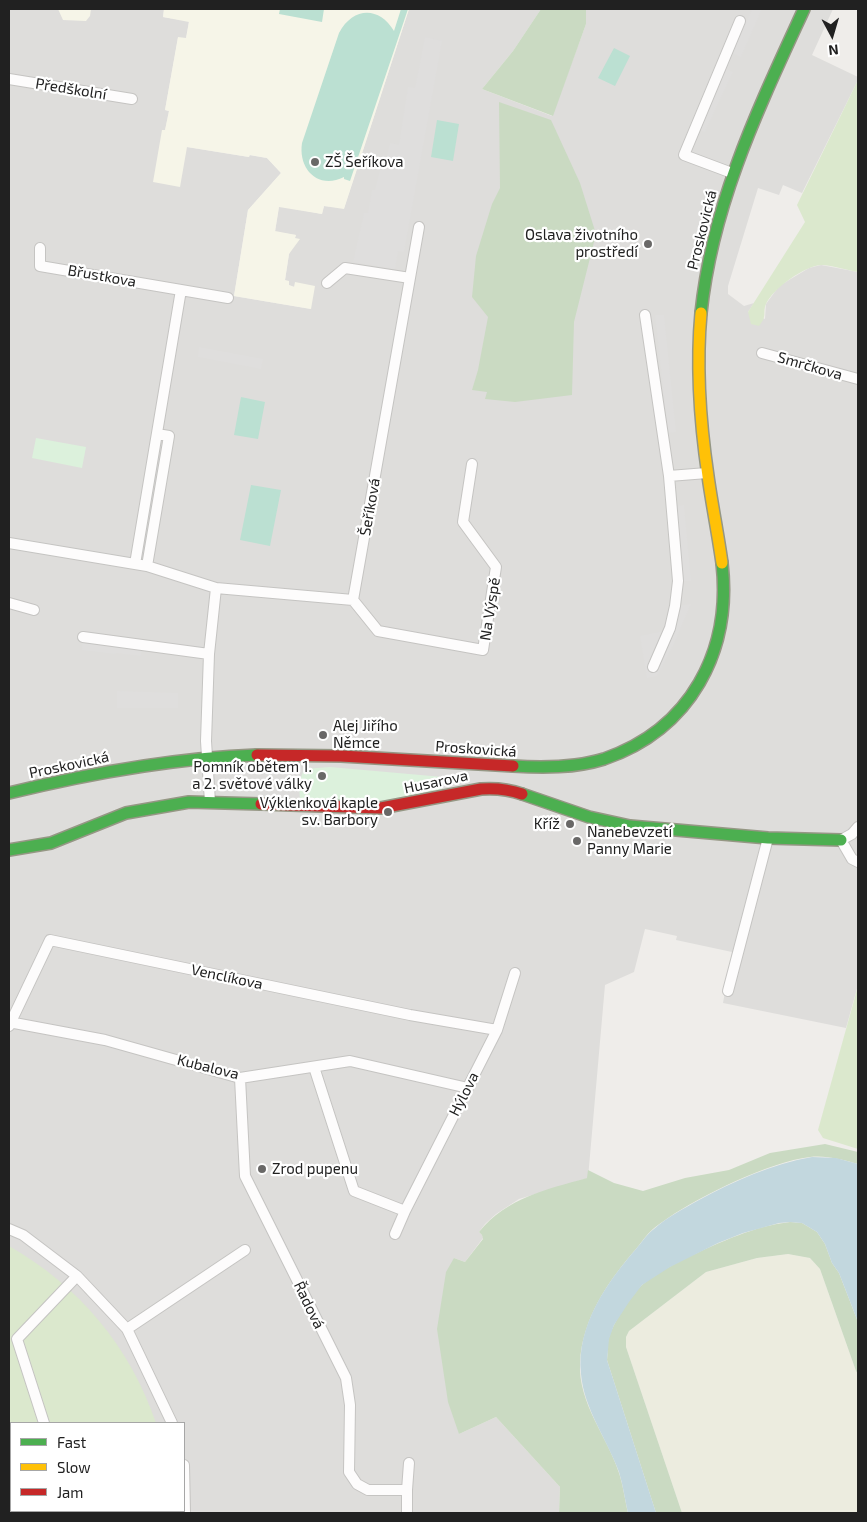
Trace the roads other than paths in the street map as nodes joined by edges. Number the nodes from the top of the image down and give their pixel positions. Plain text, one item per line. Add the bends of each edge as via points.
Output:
1 (804, 9) edge
2 (740, 21) dead end
3 (9, 79) edge
4 (132, 99) dead end
5 (732, 173) junction
6 (419, 227) dead end
7 (40, 248) dead end
8 (410, 278) junction
9 (327, 283) dead end
10 (181, 290) junction
11 (228, 298) dead end
12 (645, 315) dead end
13 (762, 353) dead end
14 (858, 379) edge
15 (157, 434) junction
16 (472, 464) dead end
17 (708, 473) junction
18 (669, 476) junction
19 (9, 543) edge
20 (135, 564) junction
21 (147, 566) junction
22 (216, 588) junction
23 (353, 600) junction
24 (9, 603) edge
25 (34, 610) dead end
26 (83, 637) dead end
27 (210, 654) junction
28 (653, 667) dead end
29 (208, 758) junction
30 (9, 793) edge
31 (210, 802) junction
32 (858, 827) edge
33 (768, 838) junction
34 (841, 840) junction
35 (9, 850) edge
36 (858, 862) edge
37 (515, 974) dead end
38 (728, 991) dead end
39 (9, 1023) edge
40 (498, 1030) junction
41 (314, 1067) junction
42 (240, 1078) junction
43 (468, 1088) junction
44 (405, 1211) junction
45 (9, 1229) edge
46 (395, 1234) dead end
47 (244, 1250) dead end
48 (77, 1276) junction
49 (127, 1329) junction
50 (13, 1339) edge
51 (44, 1422) edge
52 (172, 1422) edge
53 (409, 1463) dead end
54 (407, 1490) junction
55 (407, 1513) edge

1 - 5 street, Proskovická
2 - 5 street via 684,155
3 - 4 street, Předškolní
5 - 17 street, Proskovická via 709,255 702,308 699,384
6 - 8 street, Šeříková
7 - 10 street, Břustkova via 40,266
8 - 9 street via 345,268
8 - 23 street, Šeříková
10 - 11 street, Břustkova
10 - 15 street
12 - 18 street
13 - 14 street, Smrčkova
15 - 20 street
15 - 21 street via 169,436
16 - 23 street, Na Výspě via 463,522 496,567 484,650 378,631
17 - 18 street
17 - 29 street, Proskovická via 723,582 718,637 707,669 692,695 664,725 635,746 595,762 554,767 339,756
18 - 28 street via 678,582 670,628
19 - 20 street
20 - 21 street
21 - 22 street
22 - 23 street
22 - 27 street
24 - 25 street
26 - 27 street
27 - 29 street
29 - 30 street, Proskovická via 114,771
29 - 31 street
31 - 33 street, Husarova via 381,808 481,788 496,788 589,817 630,826
31 - 35 street, Husarova via 189,802 126,813 51,843
32 - 34 street
33 - 34 street, Husarova
33 - 38 street
34 - 36 street via 852,859
37 - 40 street, Hýlova
39 - 40 street, Venclíkova via 50,940 410,1015
39 - 42 street, Kubalova via 105,1040
40 - 43 street, Hýlova
41 - 42 street, Kubalova
41 - 43 street, Kubalova via 350,1061
41 - 44 street via 354,1191
42 - 54 street, Řadová via 245,1176 346,1378 350,1405 349,1472 358,1484 368,1490
43 - 44 street, Hýlova
44 - 46 street, Hýlova
45 - 48 street via 23,1235
47 - 49 street
48 - 49 street
48 - 50 street
49 - 52 street
50 - 51 street
53 - 54 street
54 - 55 street

